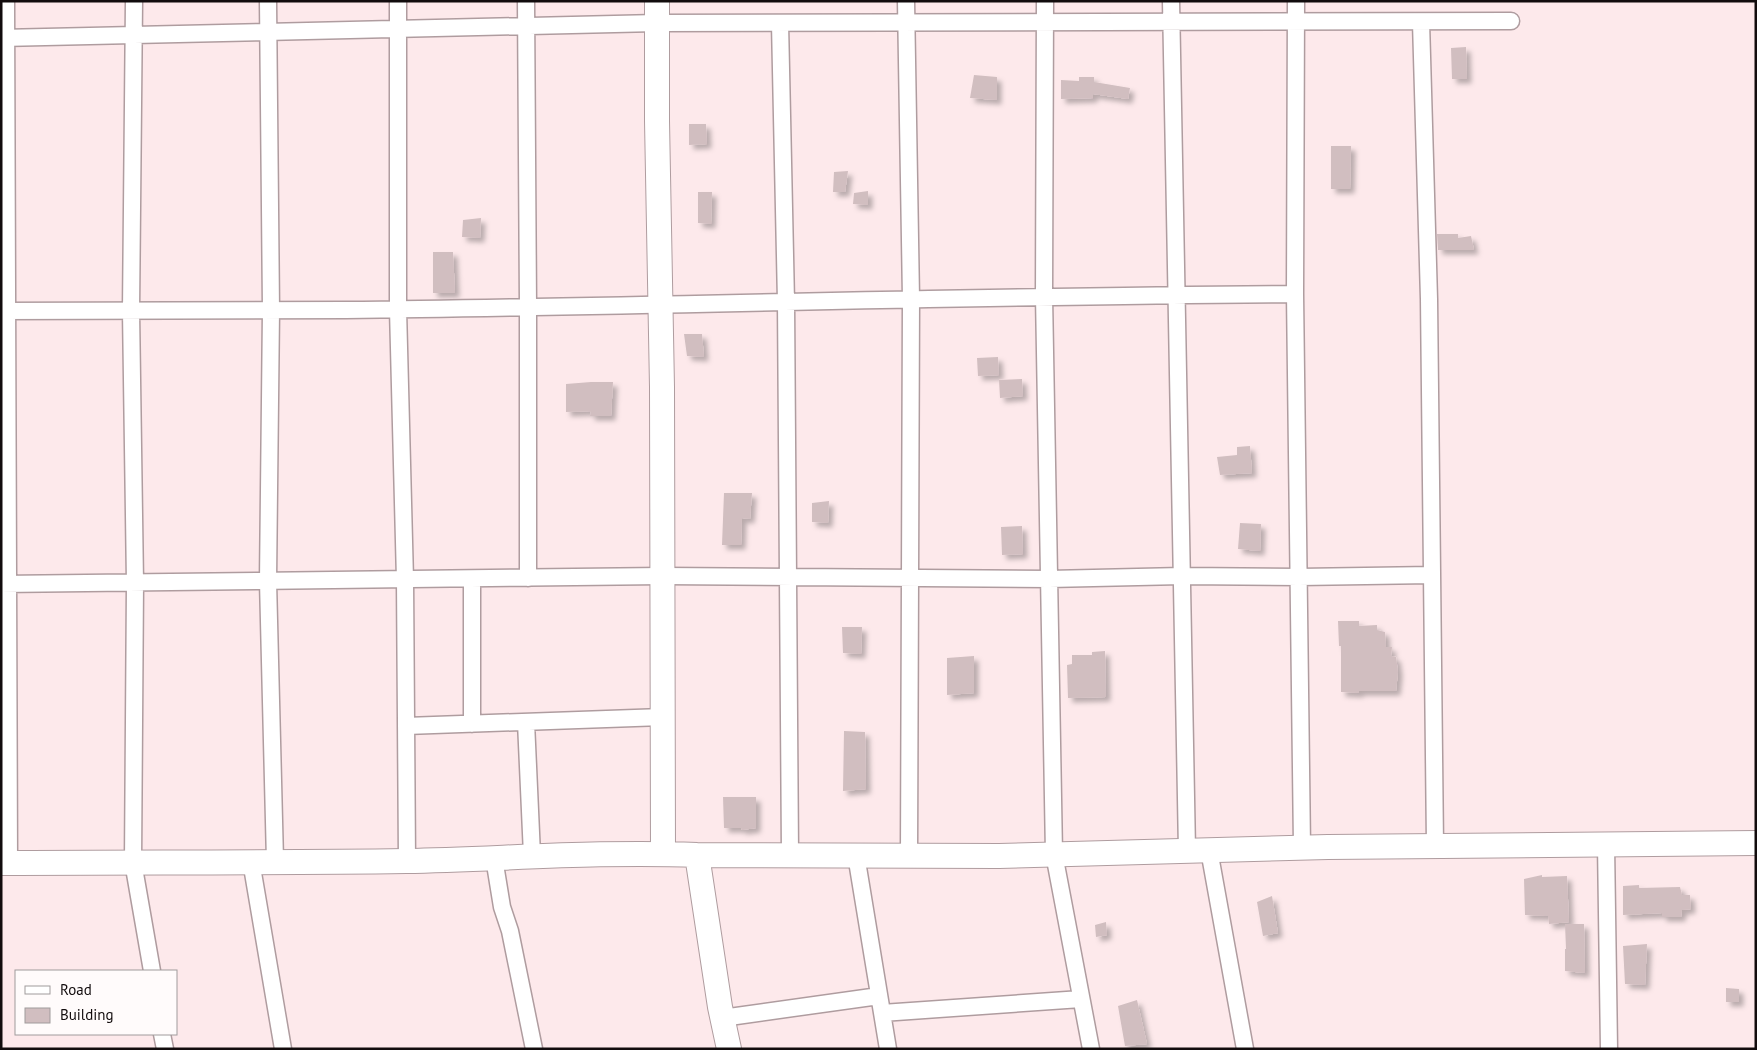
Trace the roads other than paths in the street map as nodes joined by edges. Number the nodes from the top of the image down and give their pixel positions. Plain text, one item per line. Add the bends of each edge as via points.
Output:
1 (6, 1) edge
2 (134, 1) edge
3 (268, 1) edge
4 (398, 1) edge
5 (526, 1) edge
6 (906, 1) edge
7 (1045, 1) edge
8 (1171, 1) edge
9 (1296, 1) edge
10 (657, 12) edge
11 (1511, 21) dead end
12 (907, 22) junction
13 (1045, 22) junction
14 (1171, 22) junction
15 (1295, 22) junction
16 (1421, 22) junction
17 (780, 23) junction
18 (526, 26) junction
19 (399, 29) junction
20 (269, 32) junction
21 (133, 35) junction
22 (3, 38) edge
23 (1177, 294) junction
24 (1295, 294) junction
25 (1044, 296) junction
26 (912, 299) junction
27 (786, 302) junction
28 (660, 304) junction
29 (528, 307) junction
30 (398, 309) junction
31 (271, 310) junction
32 (4, 311) edge
33 (131, 311) junction
34 (1432, 575) junction
35 (663, 576) junction
36 (788, 576) junction
37 (1182, 576) junction
38 (1299, 577) junction
39 (528, 578) junction
40 (910, 578) junction
41 (472, 579) junction
42 (1049, 579) junction
43 (405, 580) junction
44 (268, 581) junction
45 (135, 583) junction
46 (5, 584) edge
47 (663, 717) junction
48 (526, 722) junction
49 (472, 724) junction
50 (406, 726) junction
51 (1756, 843) edge
52 (1606, 844) junction
53 (1435, 846) junction
54 (1302, 848) junction
55 (1198, 850) junction
56 (663, 853) junction
57 (1054, 854) junction
58 (697, 855) junction
59 (532, 856) junction
60 (790, 856) junction
61 (856, 856) junction
62 (909, 856) junction
63 (494, 858) junction
64 (275, 861) junction
65 (407, 861) junction
66 (133, 862) junction
67 (250, 862) junction
68 (5, 863) edge
69 (152, 970) edge
70 (879, 996) junction
71 (1081, 999) junction
72 (882, 1013) junction
73 (722, 1018) junction
74 (162, 1035) edge
75 (165, 1049) edge
76 (283, 1049) edge
77 (534, 1049) edge
78 (729, 1049) edge
79 (888, 1049) edge
80 (1091, 1049) edge
81 (1245, 1049) edge
82 (1609, 1049) edge

1 - 22 street
2 - 21 street
3 - 20 street
4 - 19 street
5 - 18 street
6 - 12 street
7 - 13 street
8 - 14 street
9 - 15 street
10 - 17 street
10 - 18 street
10 - 28 street
11 - 16 street
12 - 13 street
12 - 17 street
12 - 26 street
13 - 14 street
13 - 25 street
14 - 15 street
14 - 23 street
15 - 16 street
15 - 24 street
16 - 34 street
17 - 27 street
18 - 19 street
18 - 29 street
19 - 20 street
19 - 30 street
20 - 21 street
20 - 31 street
21 - 22 street
21 - 33 street
22 - 32 street
23 - 24 street
23 - 25 street
23 - 37 street
24 - 38 street
25 - 26 street
25 - 42 street
26 - 27 street
26 - 40 street
27 - 28 street
27 - 36 street
28 - 29 street
28 - 35 street
29 - 30 street
29 - 39 street
30 - 31 street
30 - 43 street
31 - 33 street
31 - 44 street
32 - 33 street
32 - 46 street
33 - 45 street
34 - 38 street
34 - 53 street
35 - 36 street
35 - 39 street
35 - 47 street
36 - 40 street
36 - 60 street
37 - 38 street
37 - 42 street
37 - 55 street
38 - 54 street
39 - 41 street
40 - 42 street
40 - 62 street
41 - 43 street
41 - 49 street
42 - 57 street
43 - 44 street
43 - 50 street
44 - 45 street
44 - 64 street
45 - 46 street
45 - 66 street
46 - 68 street
47 - 48 street
47 - 56 street
48 - 49 street
48 - 59 street
49 - 50 street
50 - 65 street
51 - 52 street
52 - 53 street
52 - 82 street
53 - 54 street
54 - 55 street
55 - 57 street
55 - 81 street
56 - 58 street
56 - 59 street
57 - 62 street
57 - 71 street
58 - 60 street
58 - 73 street
59 - 63 street
60 - 61 street
61 - 62 street
61 - 70 street
63 - 65 street
63 - 77 street
64 - 65 street
64 - 67 street
66 - 67 street
66 - 68 street
66 - 69 street
67 - 76 street
70 - 72 street
70 - 73 street
71 - 72 street
71 - 80 street
72 - 79 street
73 - 78 street
74 - 75 street

